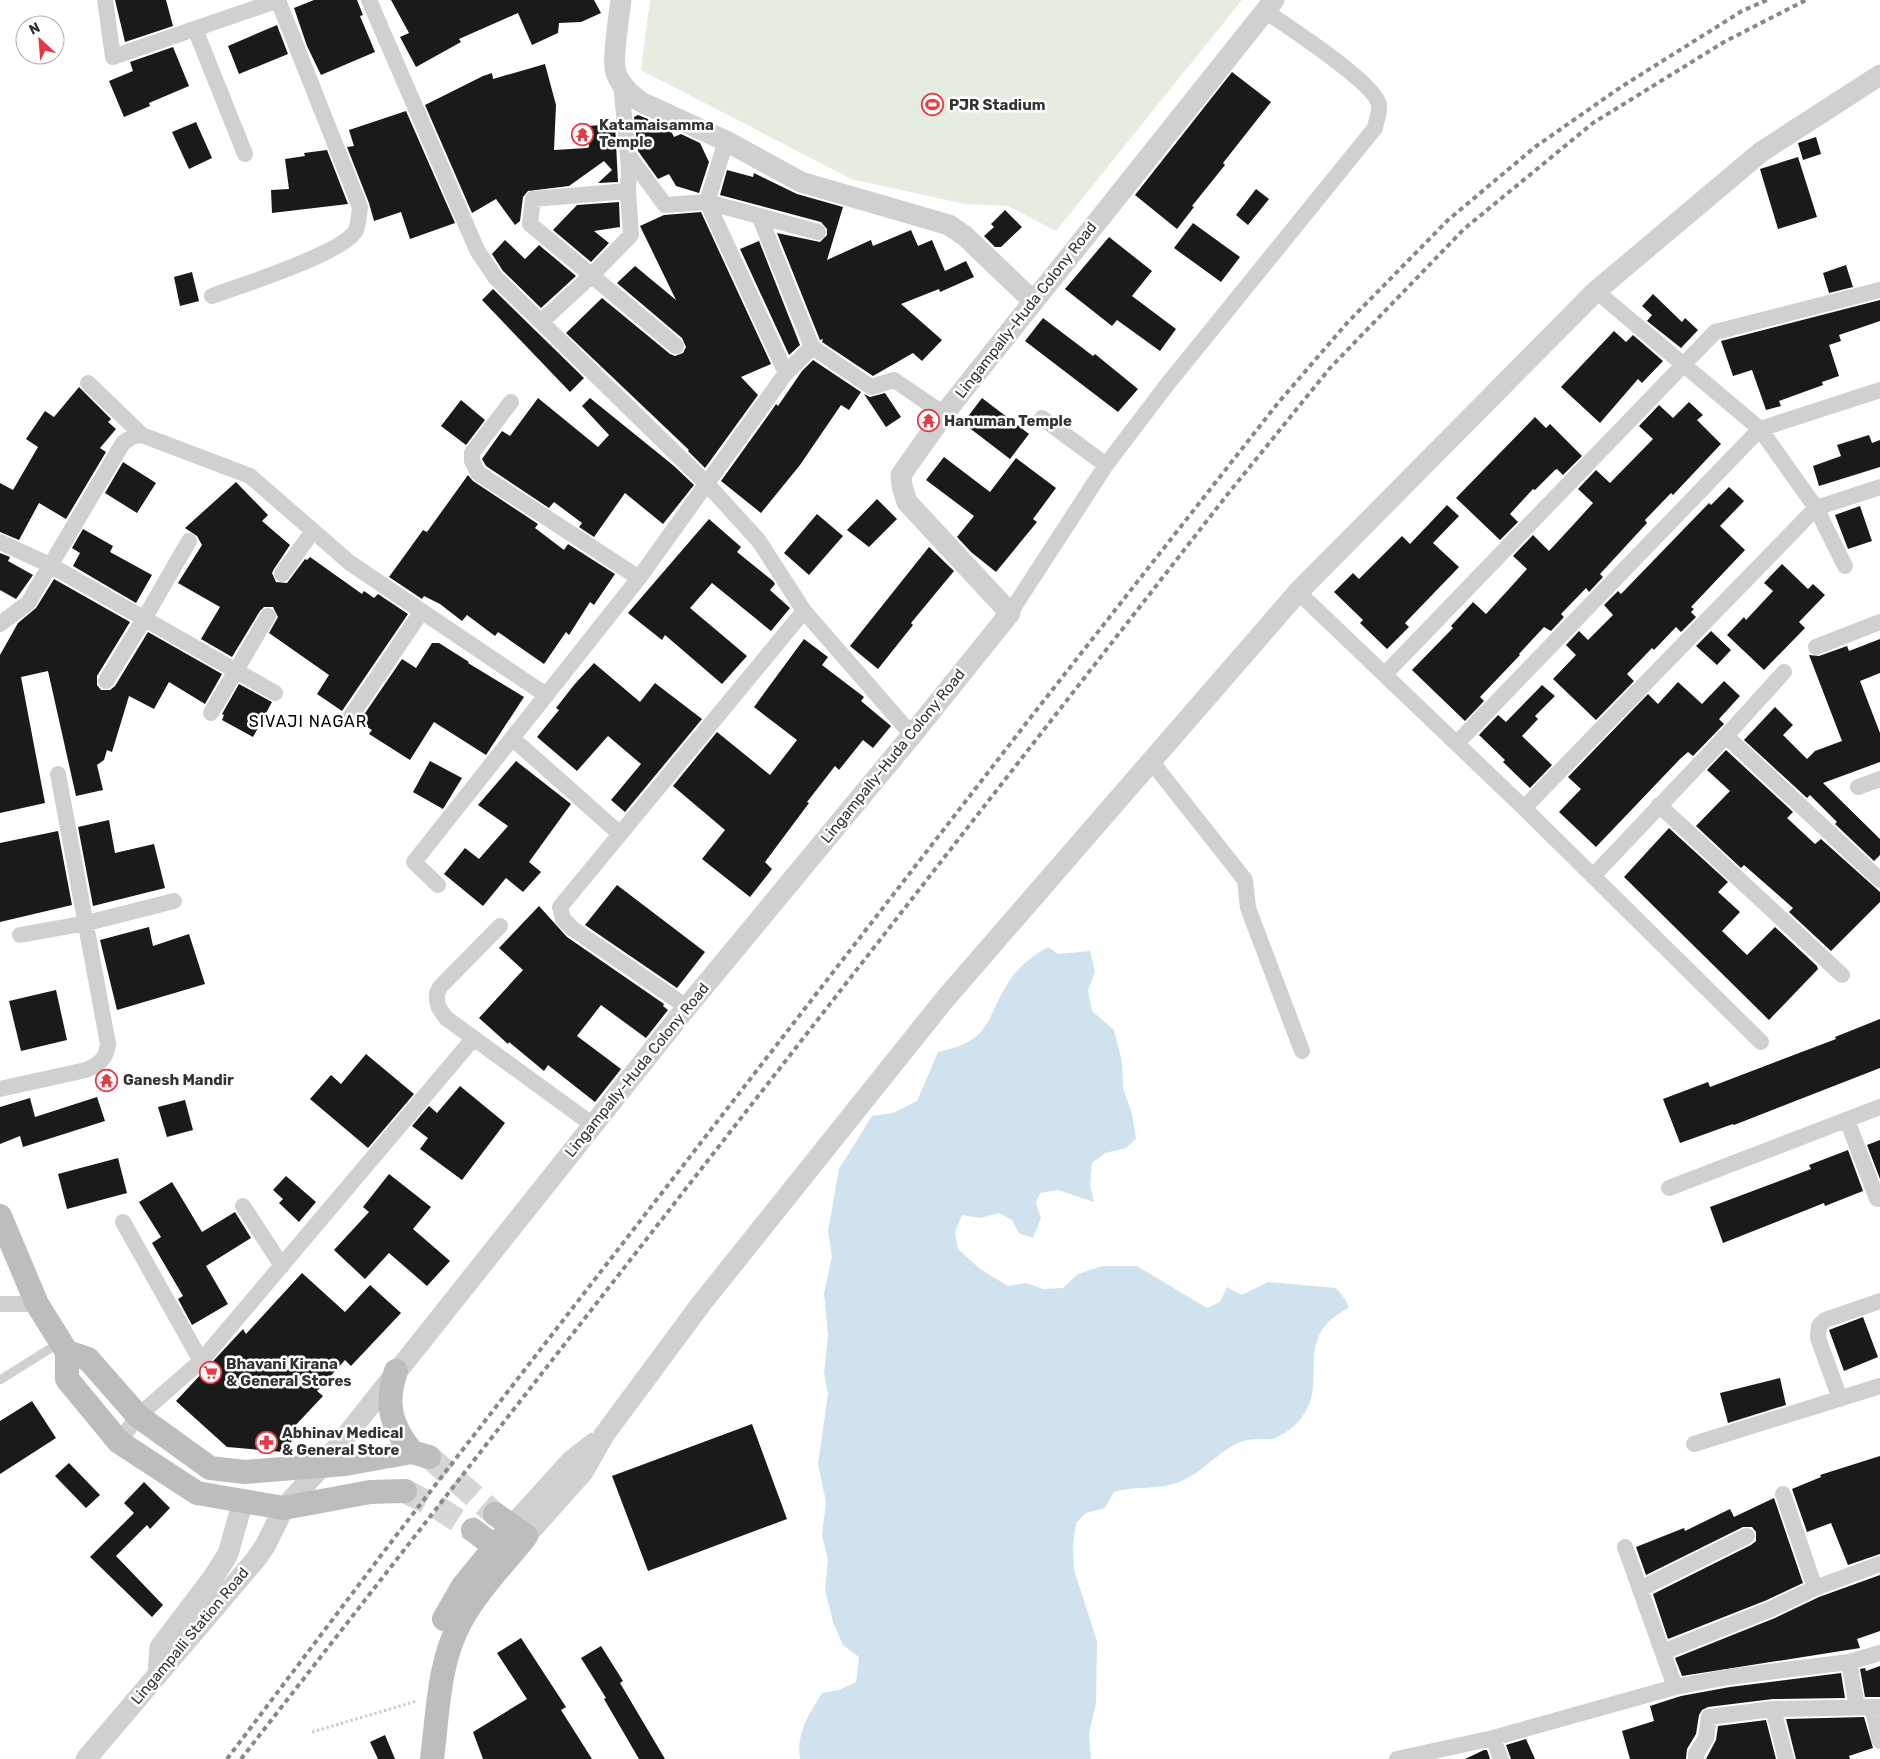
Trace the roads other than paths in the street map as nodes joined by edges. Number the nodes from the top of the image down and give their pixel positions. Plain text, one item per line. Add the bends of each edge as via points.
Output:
1 (105, 0) edge
2 (278, 0) edge
3 (369, 0) edge
4 (620, 0) edge
5 (1269, 5) edge
6 (195, 29) junction
7 (1880, 75) edge
8 (621, 83) junction
9 (726, 141) junction
10 (245, 154) dead end
11 (628, 154) junction
12 (628, 191) junction
13 (706, 202) junction
14 (760, 218) junction
15 (818, 232) dead end
16 (592, 275) junction
17 (1880, 290) edge
18 (1596, 291) junction
19 (212, 296) dead end
20 (1033, 301) junction
21 (541, 322) junction
22 (676, 346) dead end
23 (812, 347) junction
24 (1683, 366) junction
25 (786, 373) junction
26 (88, 383) dead end
27 (1880, 390) edge
28 (511, 402) dead end
29 (944, 414) junction
30 (1042, 418) dead end
31 (1760, 429) junction
32 (142, 434) junction
33 (1106, 465) junction
34 (707, 484) junction
35 (1880, 487) edge
36 (1816, 508) junction
37 (313, 531) junction
38 (189, 541) dead end
39 (0, 542) edge
40 (50, 565) junction
41 (1845, 566) dead end
42 (282, 574) dead end
43 (639, 578) junction
44 (1298, 592) junction
45 (422, 611) junction
46 (804, 612) junction
47 (1010, 613) junction
48 (268, 616) dead end
49 (144, 619) junction
50 (1880, 622) edge
51 (0, 624) edge
52 (1816, 647) dead end
53 (236, 671) junction
54 (1784, 672) dead end
55 (1386, 673) junction
56 (106, 681) dead end
57 (274, 693) dead end
58 (546, 694) junction
59 (211, 712) dead end
60 (351, 716) dead end
61 (912, 735) junction
62 (1726, 736) junction
63 (512, 738) junction
64 (1457, 742) junction
65 (1151, 760) junction
66 (58, 774) dead end
67 (1880, 780) edge
68 (1858, 787) dead end
69 (1659, 805) junction
70 (1524, 808) junction
71 (620, 834) junction
72 (1593, 876) junction
73 (1880, 880) edge
74 (438, 885) dead end
75 (174, 901) dead end
76 (87, 923) junction
77 (500, 926) dead end
78 (20, 935) dead end
79 (1842, 976) dead end
80 (686, 1007) junction
81 (473, 1039) junction
82 (1761, 1042) dead end
83 (1302, 1051) dead end
84 (0, 1089) edge
85 (1880, 1107) edge
86 (1847, 1120) junction
87 (592, 1125) junction
88 (1669, 1188) dead end
89 (1877, 1199) dead end
90 (243, 1206) dead end
91 (0, 1216) edge
92 (123, 1222) dead end
93 (282, 1266) junction
94 (1880, 1301) edge
95 (0, 1304) edge
96 (38, 1304) junction
97 (64, 1347) junction
98 (201, 1361) junction
99 (396, 1371) junction
100 (0, 1380) edge
101 (1880, 1386) edge
102 (1840, 1399) junction
103 (138, 1416) junction
104 (119, 1442) junction
105 (1694, 1444) dead end
106 (322, 1466) junction
107 (405, 1491) tunnel mouth
108 (1783, 1494) dead end
109 (243, 1501) junction
110 (284, 1508) junction
111 (511, 1525) joint
112 (473, 1530) tunnel mouth
113 (1747, 1536) dead end
114 (1625, 1547) dead end
115 (502, 1552) junction
116 (1880, 1564) edge
117 (1815, 1588) junction
118 (1640, 1589) junction
119 (1663, 1652) junction
120 (1880, 1653) edge
121 (1849, 1662) junction
122 (158, 1673) junction
123 (1676, 1687) junction
124 (1870, 1707) edge
125 (1773, 1708) junction
126 (1493, 1738) junction
127 (1880, 1741) edge
128 (86, 1759) edge
129 (415, 1759) edge
130 (432, 1759) edge
131 (1397, 1759) edge
132 (1501, 1759) edge
133 (1696, 1759) edge
134 (1786, 1759) edge

1 - 6 street via 112,57
2 - 6 street
2 - 19 street via 360,207 356,231 309,260
3 - 21 street via 477,250 495,277
4 - 8 street via 615,68
5 - 20 street, Lingampally-Huda Colony Road
5 - 33 street via 1373,92 1379,105 1375,128
6 - 10 street
7 - 18 street via 1761,152
8 - 9 street via 641,102
8 - 11 street
9 - 13 street
9 - 20 street via 801,182 950,225
11 - 12 street
11 - 13 street via 665,205
12 - 16 street via 631,235
12 - 16 street via 533,200 530,224
13 - 14 street
13 - 25 street
14 - 15 street
14 - 23 street
16 - 21 street
16 - 22 street
17 - 24 street via 1715,332
18 - 24 street
18 - 44 street
20 - 29 street, Lingampally-Huda Colony Road
21 - 34 street
23 - 25 street
23 - 29 street via 871,386 894,380
24 - 31 street
24 - 55 street
25 - 34 street
26 - 32 street
27 - 31 street
28 - 43 street via 472,453 478,473
29 - 47 street, Lingampally-Huda Colony Road via 902,475 907,502
30 - 33 street
31 - 36 street
31 - 64 street
32 - 37 street via 250,476
32 - 40 street via 132,437 118,450
33 - 47 street
34 - 43 street
34 - 46 street via 759,542
35 - 36 street
36 - 41 street
36 - 70 street
37 - 42 street
37 - 45 street via 350,563
38 - 49 street
39 - 40 street
40 - 49 street
40 - 51 street via 28,603
43 - 58 street
44 - 55 street
44 - 65 street
45 - 58 street
45 - 60 street
46 - 61 street
46 - 71 street
47 - 61 street, Lingampally-Huda Colony Road
48 - 53 street
49 - 53 street
49 - 56 street
50 - 52 street
53 - 57 street
53 - 59 street
54 - 62 street
55 - 64 street
58 - 63 street
61 - 80 street, Lingampally-Huda Colony Road
62 - 69 street
62 - 73 street
63 - 71 street
63 - 74 street via 414,862
64 - 70 street
65 - 83 street via 1245,880 1248,908
65 - 111 street via 945,999 702,1304 604,1434
66 - 76 street
67 - 68 street
69 - 72 street
69 - 79 street
70 - 72 street
71 - 80 street via 560,907 563,919
72 - 82 street
75 - 76 street
76 - 78 street
76 - 84 street via 108,1044 107,1055 99,1064 86,1070
77 - 81 street via 437,993 439,1008 446,1018
80 - 87 street, Lingampally-Huda Colony Road
81 - 87 street
81 - 93 street
85 - 86 street
86 - 88 street
86 - 89 street
87 - 99 street, Lingampally-Huda Colony Road
90 - 93 street
91 - 96 main road
92 - 98 street
93 - 98 street
94 - 102 street via 1825,1320 1819,1326 1818,1338
95 - 96 street
96 - 97 main road
97 - 100 lane
97 - 103 main road via 88,1359
97 - 104 main road via 67,1379
98 - 103 street
99 - 106 street, Lingampally-Huda Colony Road
99 - 106 main road via 389,1392 393,1421 401,1438 420,1454
101 - 102 street
102 - 105 street
103 - 104 street
103 - 106 main road via 210,1468 245,1472
104 - 109 main road via 197,1493
106 - 110 street, Lingampally-Huda Colony Road
107 - 110 main road via 370,1492
108 - 117 street
109 - 110 main road
109 - 122 street via 228,1554 160,1647
110 - 122 street, Lingampalli Station Road via 256,1559
111 - 115 main road
112 - 115 main road
113 - 118 street
114 - 118 street
115 - 129 main road via 463,1586 448,1609 432,1653
115 - 130 main road via 451,1643 443,1672
116 - 117 street
117 - 119 street
118 - 119 street
119 - 123 street
120 - 121 street
121 - 123 street
121 - 124 street
122 - 128 street, Lingampalli Station Road
123 - 126 street
124 - 125 street
124 - 127 street
125 - 133 street via 1709,1717 1706,1738
125 - 134 street
126 - 131 street
126 - 132 street

